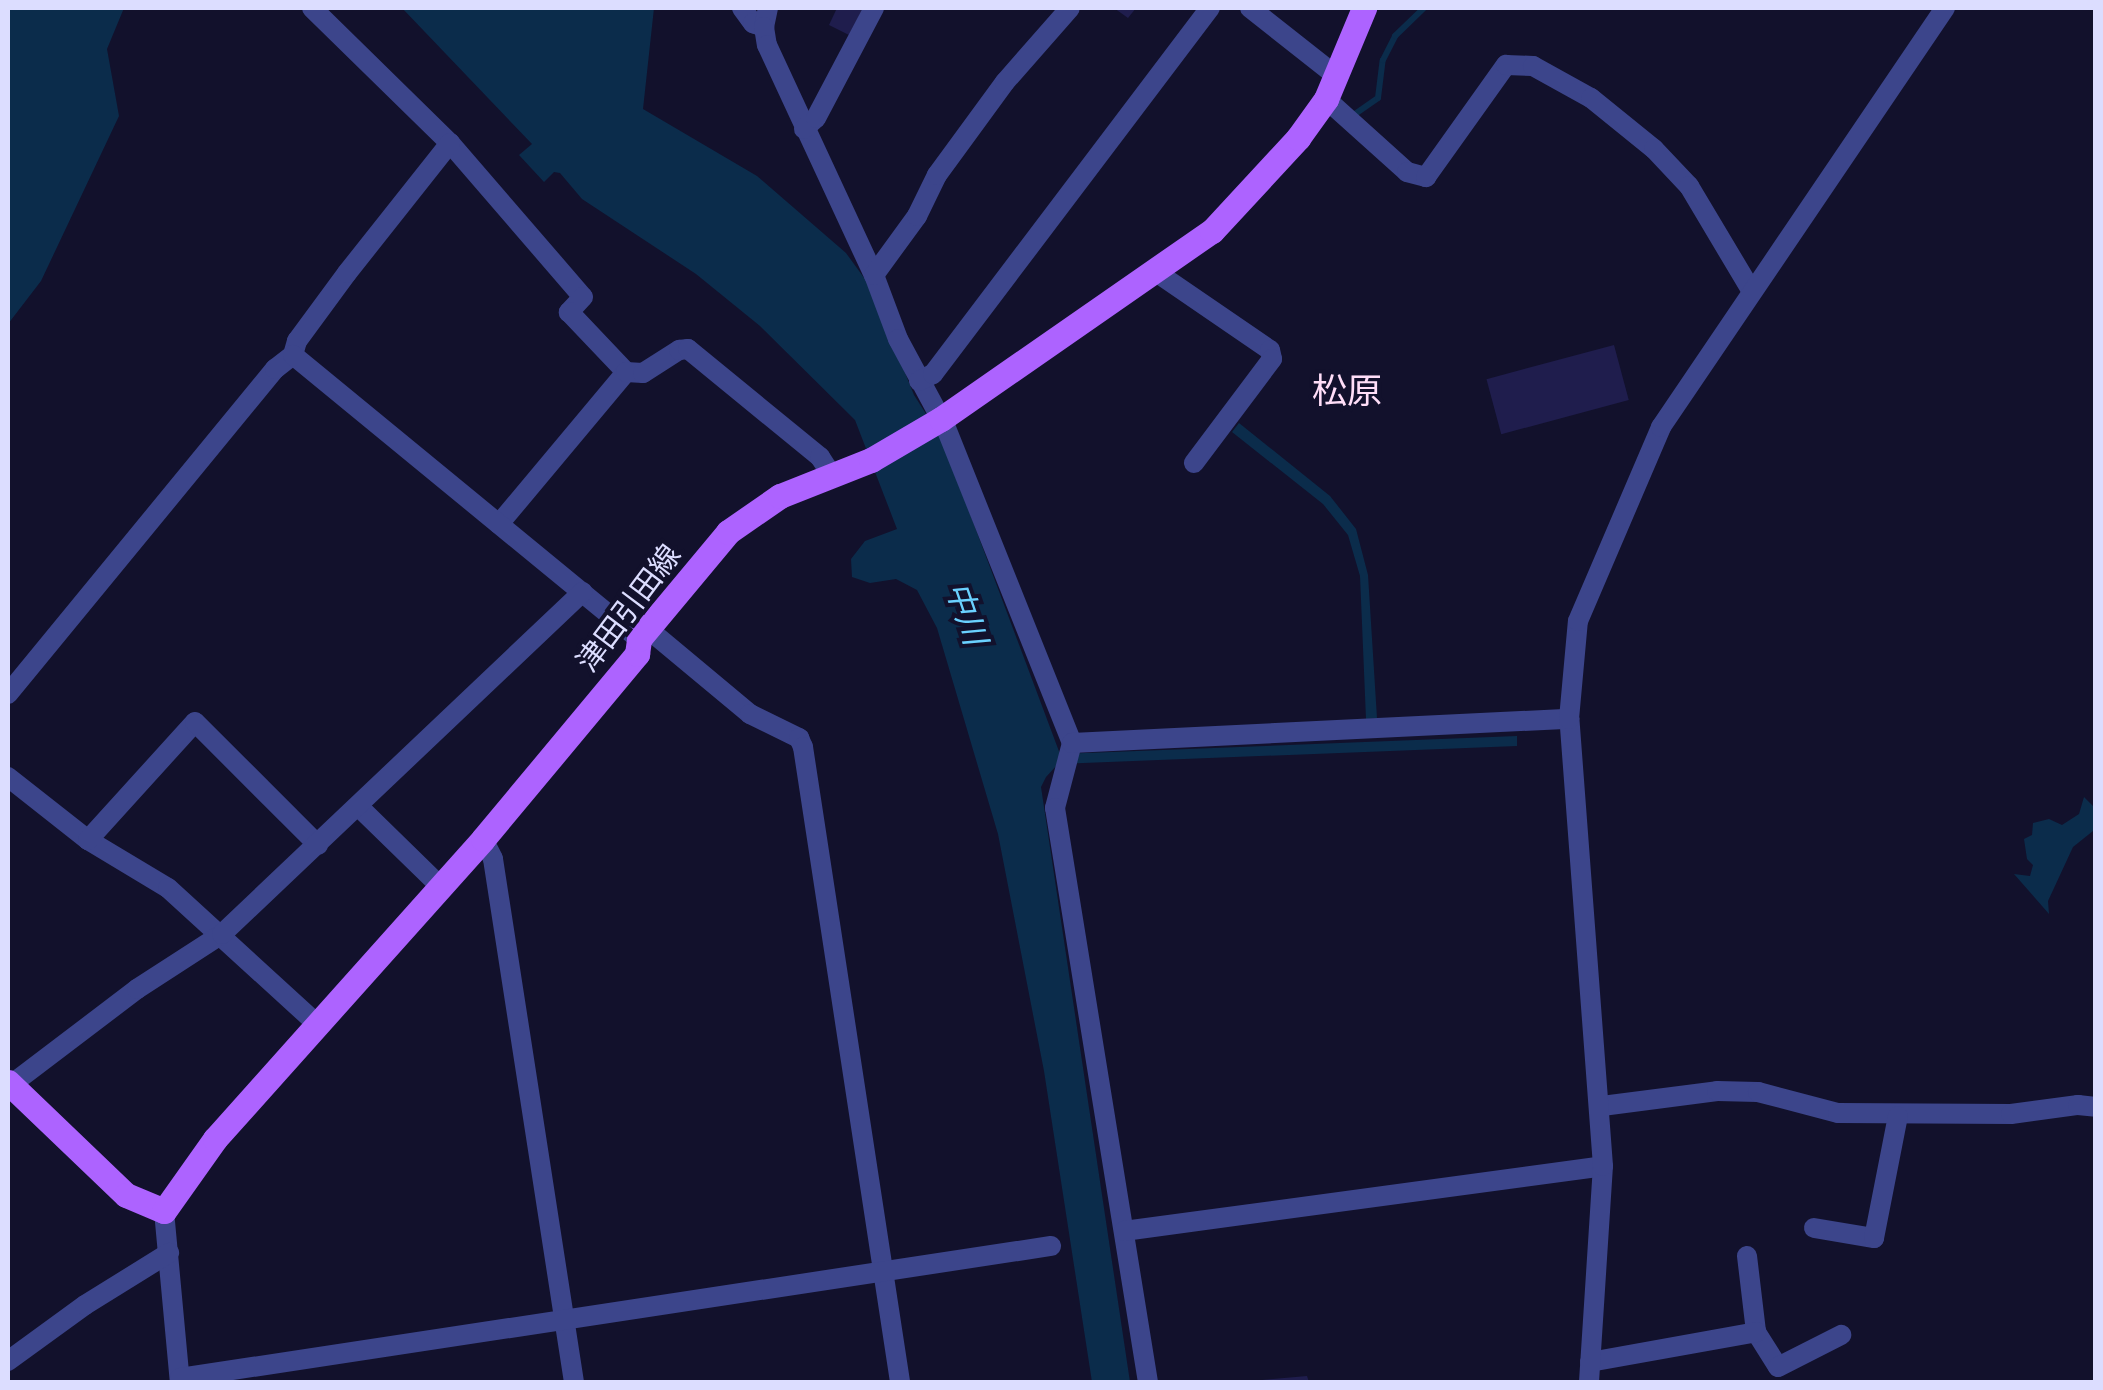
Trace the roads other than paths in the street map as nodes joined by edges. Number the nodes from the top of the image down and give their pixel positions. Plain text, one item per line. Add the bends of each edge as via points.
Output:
1 (312, 8) edge
2 (742, 8) edge
3 (874, 8) edge
4 (1070, 8) edge
5 (1210, 8) edge
6 (1250, 8) edge
7 (1364, 8) edge
8 (1945, 8) edge
9 (766, 17) edge
10 (1331, 87) junction
11 (804, 129) junction
12 (450, 143) junction
13 (1156, 272) junction
14 (874, 274) junction
15 (1752, 290) junction
16 (294, 356) junction
17 (626, 372) junction
18 (920, 382) junction
19 (938, 421) junction
20 (1194, 464) dead end
21 (832, 476) junction
22 (499, 524) junction
23 (583, 592) junction
24 (644, 634) junction
25 (8, 694) edge
26 (1569, 719) junction
27 (1072, 742) junction
28 (8, 777) edge
29 (359, 807) junction
30 (483, 839) junction
31 (88, 840) junction
32 (318, 845) junction
33 (440, 886) junction
34 (222, 934) junction
35 (320, 1026) junction
36 (8, 1085) edge
37 (1602, 1106) junction
38 (2096, 1107) edge
39 (1898, 1116) junction
40 (1603, 1166) junction
41 (164, 1212) junction
42 (1814, 1228) dead end
43 (1124, 1230) junction
44 (1051, 1246) dead end
45 (169, 1253) junction
46 (1747, 1256) dead end
47 (883, 1272) junction
48 (564, 1322) junction
49 (1756, 1332) junction
50 (1842, 1335) dead end
51 (8, 1361) edge
52 (1590, 1372) edge
53 (180, 1380) edge
54 (574, 1382) edge
55 (900, 1382) edge
56 (1148, 1382) edge

1 - 12 street
2 - 9 street via 753,22
3 - 11 street
4 - 14 street via 1005,82
5 - 18 street
6 - 10 street
7 - 10 main road, 津田引田線
8 - 15 street
9 - 11 street
10 - 13 main road, 津田引田線 via 1298,138 1212,231
10 - 15 street via 1406,172 1426,177 1506,66 1533,66 1591,98 1654,149 1688,186
11 - 14 street
12 - 16 street via 297,341
12 - 17 street via 582,297 569,312
13 - 19 main road, 津田引田線
13 - 20 street via 1270,350 1272,359
14 - 18 street
15 - 26 street via 1661,426 1608,550 1578,621
16 - 22 street
16 - 25 street via 275,370
17 - 21 street via 643,373 688,349 820,457
17 - 22 street
18 - 19 street
19 - 21 main road, 津田引田線
19 - 27 street
21 - 24 main road, 津田引田線 via 780,496 728,532
22 - 23 street
23 - 24 street
23 - 29 street
24 - 30 main road, 津田引田線 via 638,654
24 - 47 street via 804,747
26 - 27 street
26 - 37 street
27 - 43 street via 1055,808
28 - 31 street
29 - 32 street
29 - 33 street
30 - 33 main road, 津田引田線
30 - 48 street via 493,859
31 - 32 street via 196,722
31 - 34 street via 168,888
32 - 34 street
33 - 35 main road, 津田引田線
34 - 35 street
34 - 36 street
35 - 41 main road, 津田引田線 via 215,1139
36 - 41 main road via 126,1195
37 - 39 street via 1745,1092 1838,1114
37 - 40 street
38 - 39 street
39 - 42 street via 1874,1238
40 - 43 street
40 - 52 street
41 - 45 street
43 - 56 street
44 - 47 street
45 - 51 street
45 - 53 street
46 - 49 street
47 - 48 street
47 - 55 street
48 - 53 street
48 - 54 street
49 - 50 street via 1778,1368
49 - 52 street

